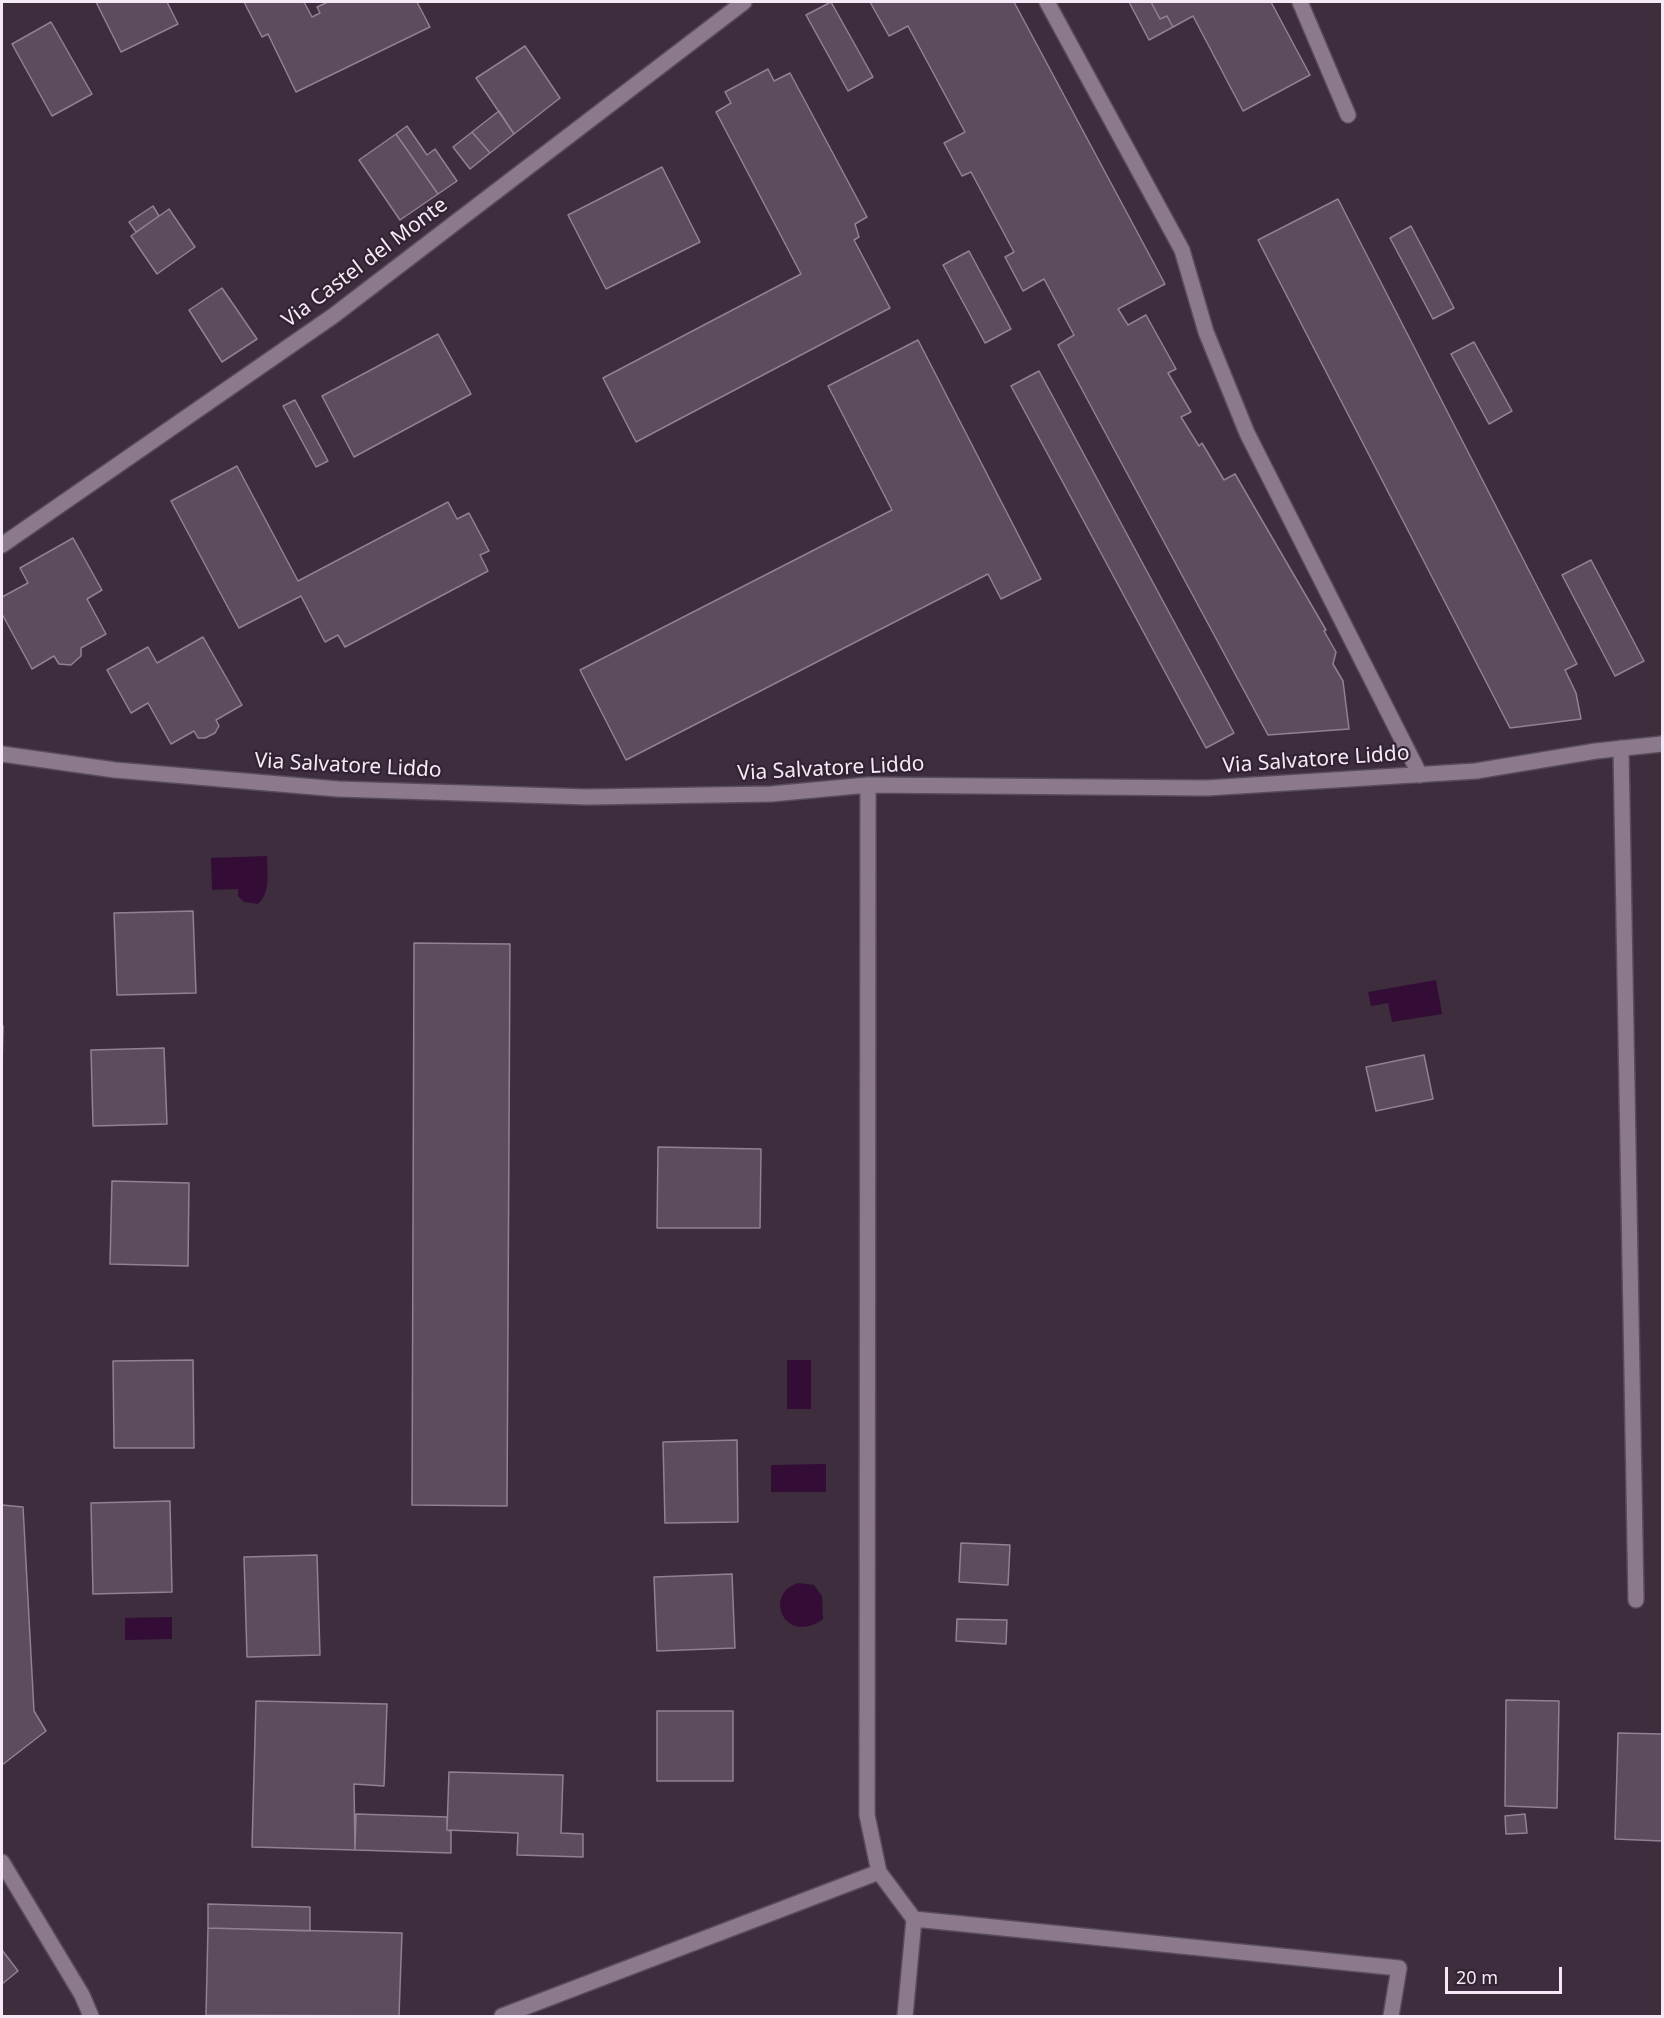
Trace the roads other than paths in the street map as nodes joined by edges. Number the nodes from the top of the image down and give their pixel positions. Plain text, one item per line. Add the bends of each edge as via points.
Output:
1 (744, 2) edge
2 (1047, 2) edge
3 (1299, 2) edge
4 (1348, 115) dead end
5 (2, 545) edge
6 (1662, 744) edge
7 (1621, 748) junction
8 (2, 754) edge
9 (1420, 775) junction
10 (868, 785) junction
11 (1636, 1600) dead end
12 (2, 1862) edge
13 (879, 1872) junction
14 (914, 1919) junction
15 (91, 2016) edge
16 (502, 2016) edge
17 (905, 2016) edge
18 (1391, 2016) edge

1 - 5 street, Via Castel del Monte via 333,316
2 - 9 street via 1182,250 1206,332 1247,433
3 - 4 street
6 - 7 street, Via Salvatore Liddo
7 - 9 street, Via Salvatore Liddo via 1476,771
7 - 11 street
8 - 10 street, Via Salvatore Liddo via 115,770 350,789 587,797 771,795
9 - 10 street, Via Salvatore Liddo via 1207,788
10 - 13 street via 867,1815
12 - 15 street
13 - 14 street
13 - 16 street
14 - 17 street
14 - 18 street via 1399,1968

